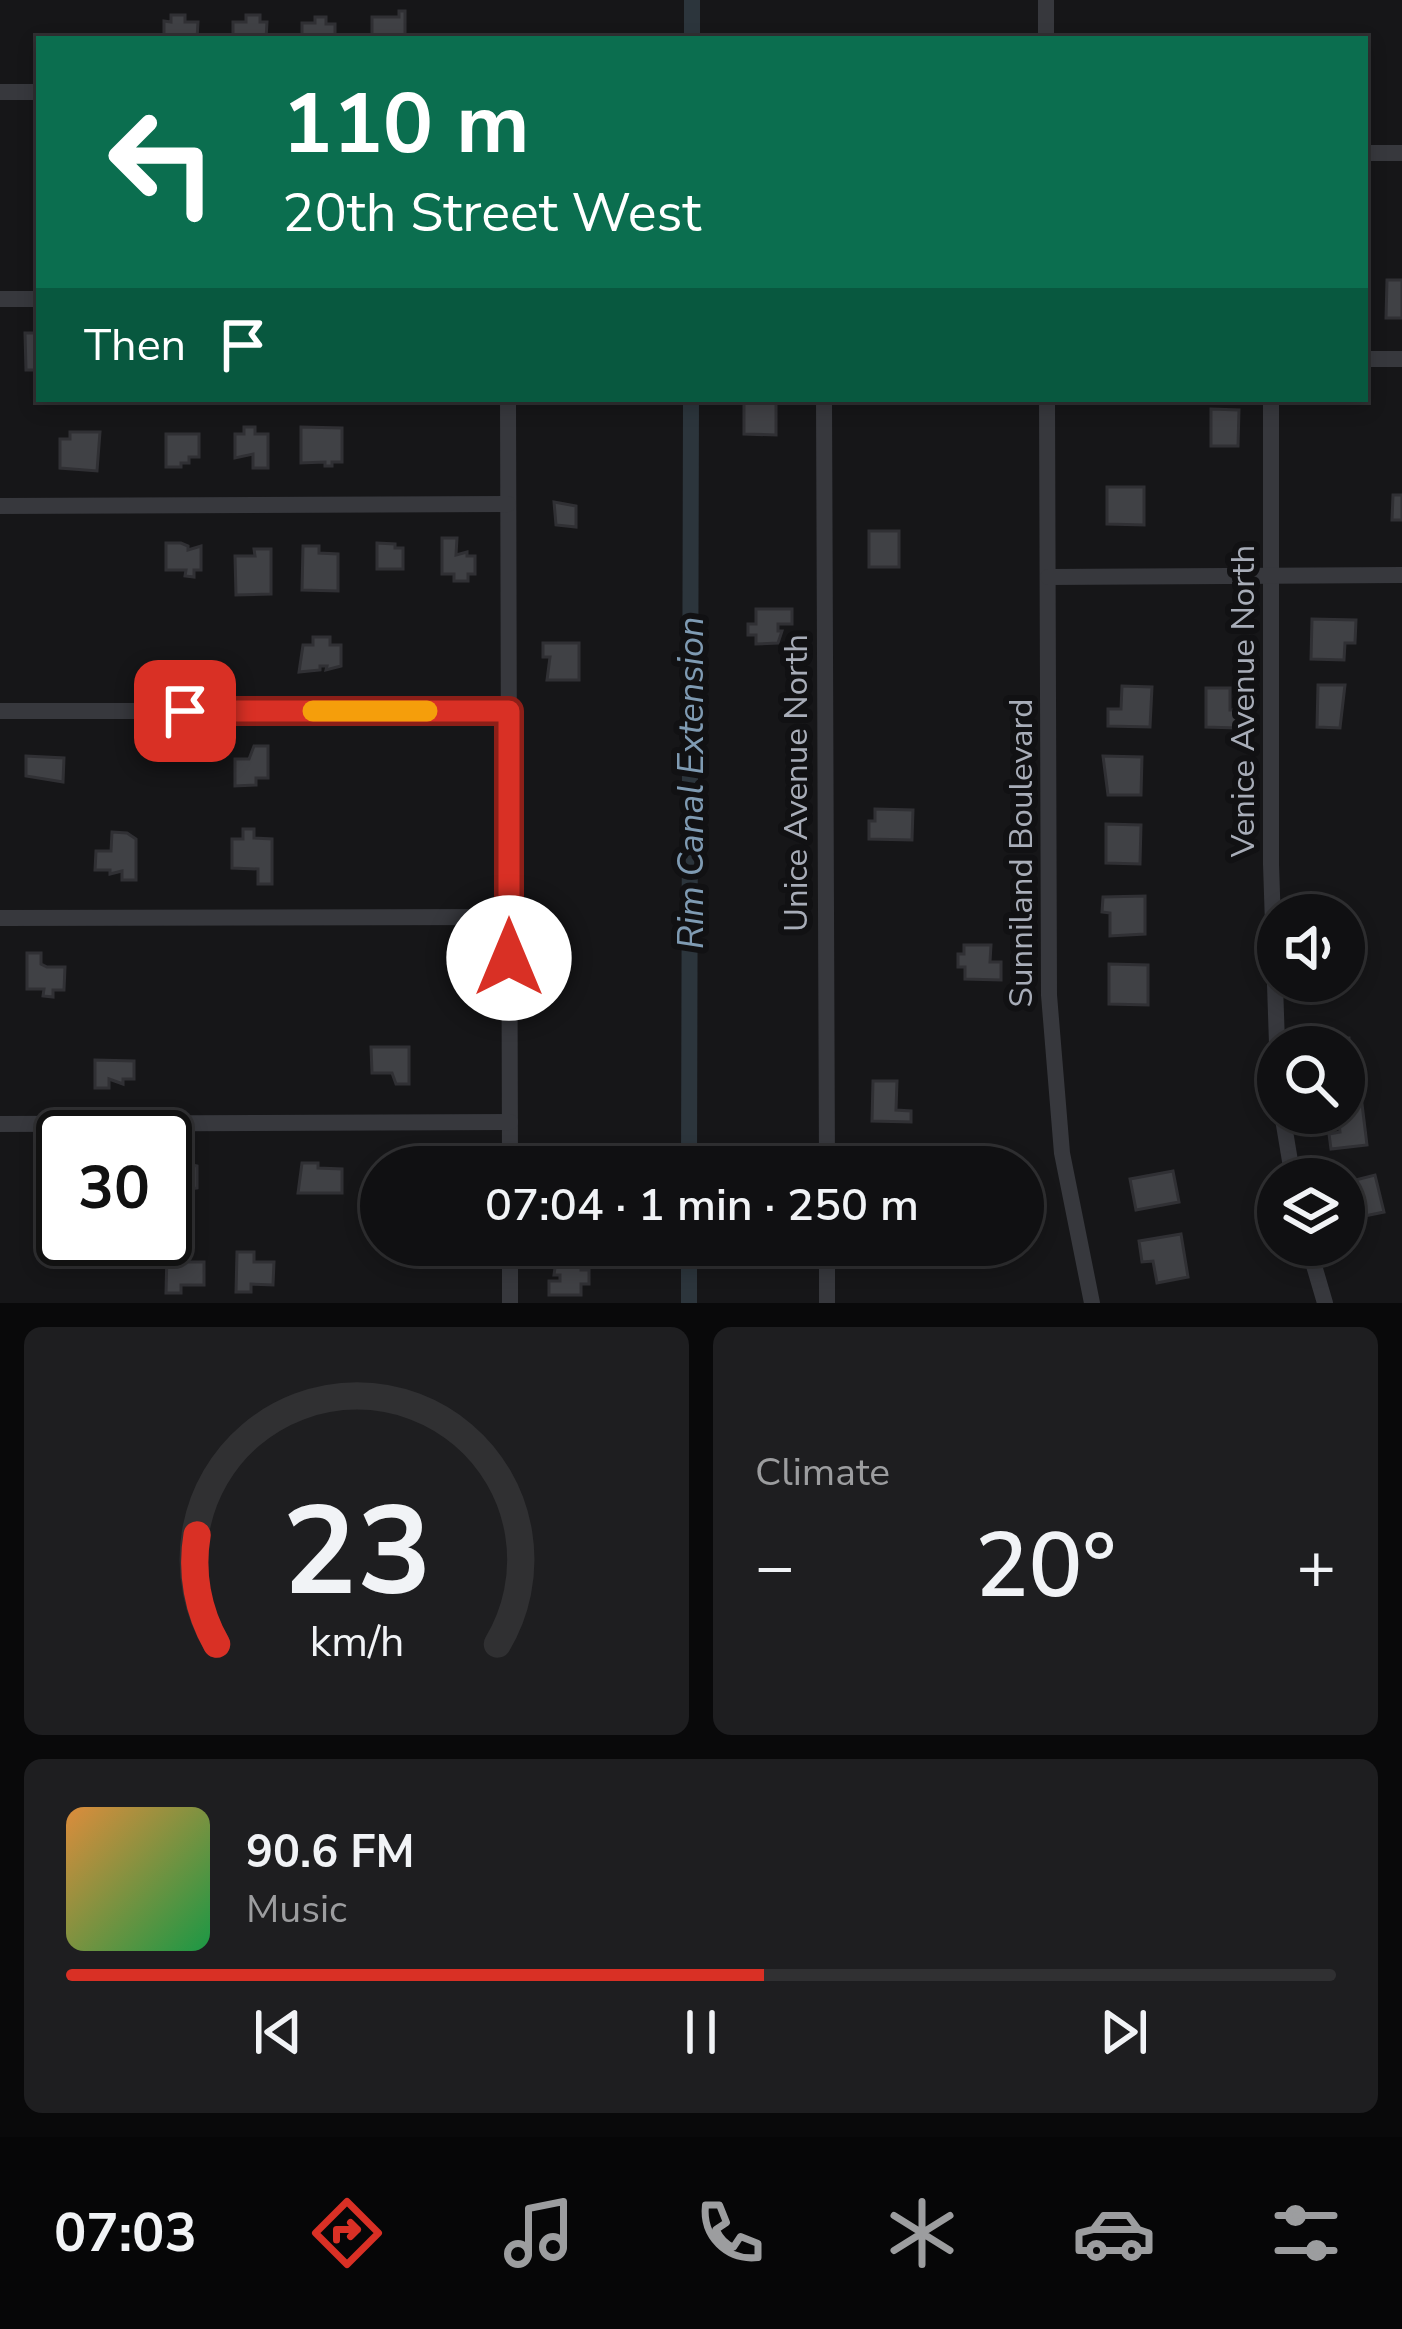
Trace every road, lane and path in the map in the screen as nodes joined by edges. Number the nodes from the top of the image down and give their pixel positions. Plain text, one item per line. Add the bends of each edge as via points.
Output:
1 (1046, 0) edge
2 (1046, 36) edge
3 (0, 92) edge
4 (36, 92) edge
5 (1368, 153) edge
6 (1402, 153) edge
7 (0, 299) edge
8 (36, 299) edge
9 (1368, 359) edge
10 (1402, 359) edge
11 (508, 402) edge
12 (824, 402) edge
13 (1047, 402) edge
14 (1271, 402) edge
15 (508, 504) junction
16 (0, 506) edge
17 (1402, 575) edge
18 (1272, 576) junction
19 (1048, 577) junction
20 (509, 711) junction
21 (0, 712) edge
22 (509, 917) junction
23 (0, 918) edge
24 (1276, 1026) edge
25 (510, 1122) junction
26 (0, 1124) edge
27 (510, 1146) edge
28 (826, 1146) edge
29 (510, 1266) edge
30 (827, 1266) edge
31 (1314, 1266) edge
32 (510, 1303) edge
33 (827, 1303) edge
34 (1092, 1303) edge
35 (1325, 1303) edge

1 - 2 street
3 - 4 street
5 - 6 street
7 - 8 street
9 - 10 street
11 - 15 street
12 - 28 street, Unice Avenue North
13 - 19 street, Sunniland Boulevard
14 - 18 street, Venice Avenue North
15 - 16 street
15 - 20 street
17 - 18 street
18 - 19 street
18 - 24 street, Venice Avenue North
19 - 34 street, Sunniland Boulevard via 1054,1084
20 - 21 street
20 - 22 street
22 - 23 street
22 - 25 street
25 - 26 street
25 - 27 street
29 - 32 street
30 - 33 street
31 - 35 street

